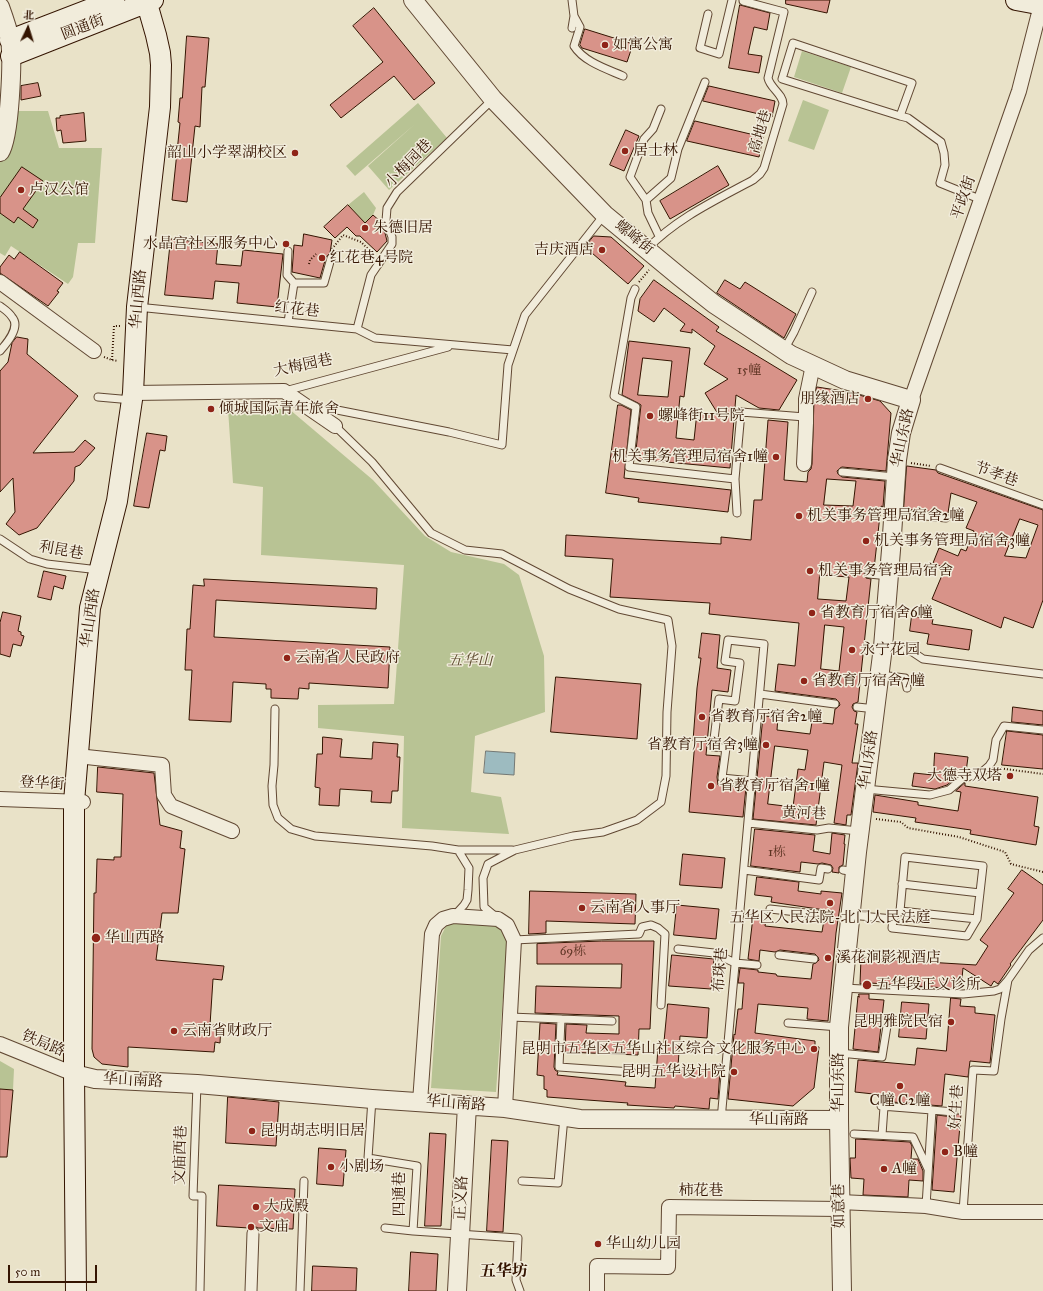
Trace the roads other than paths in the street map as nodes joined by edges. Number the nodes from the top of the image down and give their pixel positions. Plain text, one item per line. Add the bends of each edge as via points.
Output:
1 (114, 0) edge
2 (413, 0) edge
3 (572, 0) edge
4 (732, 0) edge
5 (743, 0) edge
6 (1016, 0) edge
7 (150, 1) edge
8 (1042, 5) edge
9 (0, 8) edge
10 (708, 14) dead end
11 (574, 16) junction
12 (572, 28) dead end
13 (11, 48) junction
14 (623, 76) dead end
15 (705, 82) dead end
16 (493, 99) junction
17 (661, 109) dead end
18 (900, 116) junction
19 (0, 152) edge
20 (646, 200) junction
21 (982, 200) junction
22 (605, 215) junction
23 (655, 248) junction
24 (288, 251) dead end
25 (331, 258) dead end
26 (0, 282) edge
27 (294, 283) junction
28 (635, 289) road end
29 (812, 292) dead end
30 (0, 306) edge
31 (143, 308) junction
32 (288, 322) junction
33 (357, 329) junction
34 (452, 346) junction
35 (513, 350) junction
36 (784, 350) junction
37 (0, 351) edge
38 (94, 351) dead end
39 (813, 365) junction
40 (284, 391) junction
41 (135, 396) junction
42 (98, 397) dead end
43 (911, 400) junction
44 (316, 413) junction
45 (805, 417) junction
46 (334, 426) joint
47 (804, 464) dead end
48 (896, 468) junction
49 (940, 468) road end
50 (842, 472) dead end
51 (735, 479) junction
52 (1043, 505) edge
53 (737, 513) dead end
54 (893, 513) junction
55 (946, 518) dead end
56 (0, 539) edge
57 (100, 570) junction
58 (869, 574) dead end
59 (889, 576) junction
60 (883, 647) junction
61 (1043, 674) edge
62 (880, 675) junction
63 (907, 688) dead end
64 (760, 694) junction
65 (835, 704) dead end
66 (857, 707) dead end
67 (275, 709) dead end
68 (876, 709) junction
69 (1043, 730) edge
70 (81, 756) junction
71 (752, 781) junction
72 (865, 789) junction
73 (0, 799) edge
74 (78, 802) junction
75 (748, 823) junction
76 (232, 831) dead end
77 (864, 831) junction
78 (458, 850) junction
79 (515, 850) junction
80 (828, 869) dead end
81 (744, 870) junction
82 (902, 884) junction
83 (980, 893) junction
84 (770, 909) dead end
85 (900, 911) junction
86 (824, 915) dead end
87 (453, 916) junction
88 (848, 916) junction
89 (498, 919) junction
90 (892, 919) junction
91 (977, 919) junction
92 (1043, 938) edge
93 (514, 940) junction
94 (678, 949) dead end
95 (779, 955) dead end
96 (814, 959) dead end
97 (735, 963) junction
98 (757, 964) dead end
99 (1008, 980) junction
100 (842, 988) junction
101 (661, 1005) dead end
102 (510, 1017) junction
103 (561, 1019) junction
104 (612, 1021) dead end
105 (788, 1023) dead end
106 (887, 1026) dead end
107 (839, 1028) junction
108 (0, 1044) edge
109 (838, 1053) junction
110 (632, 1072) dead end
111 (77, 1075) junction
112 (197, 1084) junction
113 (372, 1099) junction
114 (420, 1102) junction
115 (467, 1105) junction
116 (505, 1108) junction
117 (932, 1110) junction
118 (953, 1112) dead end
119 (564, 1117) junction
120 (721, 1120) junction
121 (839, 1120) junction
122 (854, 1134) dead end
123 (882, 1136) junction
124 (928, 1170) junction
125 (304, 1181) dead end
126 (522, 1181) dead end
127 (840, 1205) junction
128 (926, 1206) junction
129 (963, 1212) junction
130 (1043, 1212) edge
131 (385, 1228) dead end
132 (413, 1231) junction
133 (253, 1233) dead end
134 (460, 1235) junction
135 (76, 1291) edge
136 (83, 1291) edge
137 (200, 1291) edge
138 (251, 1291) edge
139 (300, 1291) edge
140 (457, 1291) edge
141 (520, 1291) edge
142 (597, 1291) edge
143 (842, 1291) edge

1 - 13 main road, 圆通街
2 - 16 street, 螺峰街
3 - 11 lane
4 - 10 lane via 719,54 700,48
5 - 23 lane, 高地巷 via 784,12 768,78 783,104 764,168 753,180 698,210
6 - 8 main road
7 - 13 main road, 圆通街
7 - 31 main road, 华山西路 via 160,53 161,79
8 - 21 street, 平政街 via 1019,91
9 - 13 street
11 - 12 lane
11 - 14 lane via 580,27 574,46 578,52
13 - 19 street via 6,132
15 - 20 lane via 678,149 671,178
16 - 22 street, 螺峰街
16 - 33 lane, 小梅园巷 via 396,192 387,208 386,221 392,244 371,275
17 - 20 lane via 653,129 644,139 630,177
18 - 18 lane via 782,79 793,43 912,83
18 - 21 lane via 908,118 941,142 945,165 940,183
20 - 23 lane
21 - 43 street, 平政街
22 - 23 street, 螺峰街
22 - 35 lane via 525,315
23 - 36 street, 螺峰街 via 714,304
24 - 27 lane via 286,274
25 - 27 lane via 324,283
26 - 38 street
27 - 32 lane
28 - 51 lane via 631,298 614,396 636,407 628,467
29 - 36 lane
30 - 37 lane via 14,318 15,328
31 - 32 lane, 红花巷
31 - 41 main road, 华山西路
32 - 33 lane, 红花巷
33 - 34 lane, 红花巷 via 375,338
34 - 35 lane, 红花巷
34 - 40 lane, 大梅园巷
35 - 44 lane via 508,365 502,445 332,409
36 - 39 street, 螺峰街
39 - 43 street, 螺峰街 via 845,380
39 - 45 street
40 - 41 street, 大梅园巷
40 - 44 street
41 - 42 lane
41 - 57 main road, 华山西路 via 117,501
41 - 70 main road, 华山西路 via 127,503 111,571 99,608
43 - 48 street, 华山东路 via 901,433
44 - 46 street
45 - 47 street
45 - 51 lane via 741,412
46 - 79 lane via 372,462 431,533 465,550 502,554 569,589 619,609 668,620 672,646 666,776 661,802 637,820 603,832 573,836
48 - 50 lane
48 - 54 street, 华山东路
49 - 52 lane, 节孝巷
51 - 53 lane
54 - 55 lane
54 - 59 street, 华山东路
56 - 57 lane, 利昆巷 via 30,560
57 - 70 main road, 华山西路 via 90,608
58 - 59 lane
59 - 60 street, 华山东路
60 - 61 lane via 911,650 923,659
60 - 62 street, 华山东路
62 - 63 lane via 905,678
62 - 68 street, 华山东路
64 - 65 lane
64 - 71 lane, 布珠巷
64 - 71 lane, 布珠巷 via 764,644 728,640 725,661 740,663 735,701 719,700 713,747 726,748 722,778
66 - 68 lane
67 - 78 lane via 273,805 278,818 292,829 315,836
68 - 72 street, 华山东路
69 - 72 lane via 1004,726 996,740 993,760 989,766 982,772 962,779 949,790 930,795
70 - 74 main road, 华山西路
70 - 76 street via 162,765 164,795 171,806
71 - 75 lane, 布珠巷
72 - 77 street, 华山东路
73 - 74 street, 登华街
74 - 111 main road, 华山西路
75 - 77 lane, 黄河巷 via 817,830 829,828
75 - 81 lane, 布珠巷
77 - 88 street, 华山东路 via 849,871
78 - 79 lane
78 - 87 lane via 469,868 468,890 467,900
79 - 89 lane via 488,864 483,878 484,907
80 - 81 lane via 821,868 819,880
81 - 97 lane, 布珠巷
82 - 83 lane
82 - 83 lane via 905,857 983,866
82 - 85 lane
83 - 91 lane
84 - 86 lane
85 - 90 lane
85 - 91 lane
87 - 89 street
87 - 114 street via 443,919 436,925 432,934
88 - 90 lane
88 - 100 street, 华山东路 via 848,957
89 - 93 street via 507,925
90 - 91 lane via 892,928 967,936
92 - 99 lane via 1029,950
93 - 101 lane via 639,934 642,927 651,925 658,928 665,934
93 - 102 street
94 - 97 lane via 714,953
95 - 96 lane
97 - 98 lane
97 - 120 lane, 布珠巷
99 - 100 lane via 994,991 963,994
99 - 129 lane, 好生巷 via 994,1071 973,1070
100 - 107 street, 华山东路
102 - 103 lane
102 - 116 street
103 - 104 lane
103 - 110 lane via 559,1067
105 - 107 lane
106 - 109 lane via 882,1057
107 - 109 street, 华山东路
108 - 111 street, 铁局路
109 - 121 street, 华山东路
111 - 112 street, 华山南路 via 95,1079
111 - 135 main road, 华山西路
111 - 136 main road, 华山西路
112 - 113 street, 华山南路
112 - 137 lane, 文庙西巷 via 193,1196 202,1196
113 - 114 street, 华山南路
113 - 132 lane, 四通巷 via 368,1158 417,1166
114 - 115 street, 华山南路
115 - 116 street, 华山南路
115 - 134 street, 正义路
116 - 119 street, 华山南路
117 - 118 lane
117 - 123 lane via 882,1106
117 - 124 lane
119 - 120 street, 华山南路 via 580,1120
119 - 126 lane via 558,1183
120 - 121 street, 华山南路
121 - 127 street, 如意巷
122 - 123 lane
123 - 124 lane via 912,1137
124 - 128 lane
125 - 139 lane
127 - 128 street, 柿花巷
127 - 142 street, 柿花巷 via 669,1207 668,1267 597,1266
127 - 143 street, 如意巷
128 - 129 street, 柿花巷
129 - 130 street, 柿花巷
131 - 132 lane
132 - 134 lane, 四通巷
133 - 138 street
134 - 140 street, 正义路
134 - 141 lane, 四通巷 via 518,1238 516,1280

